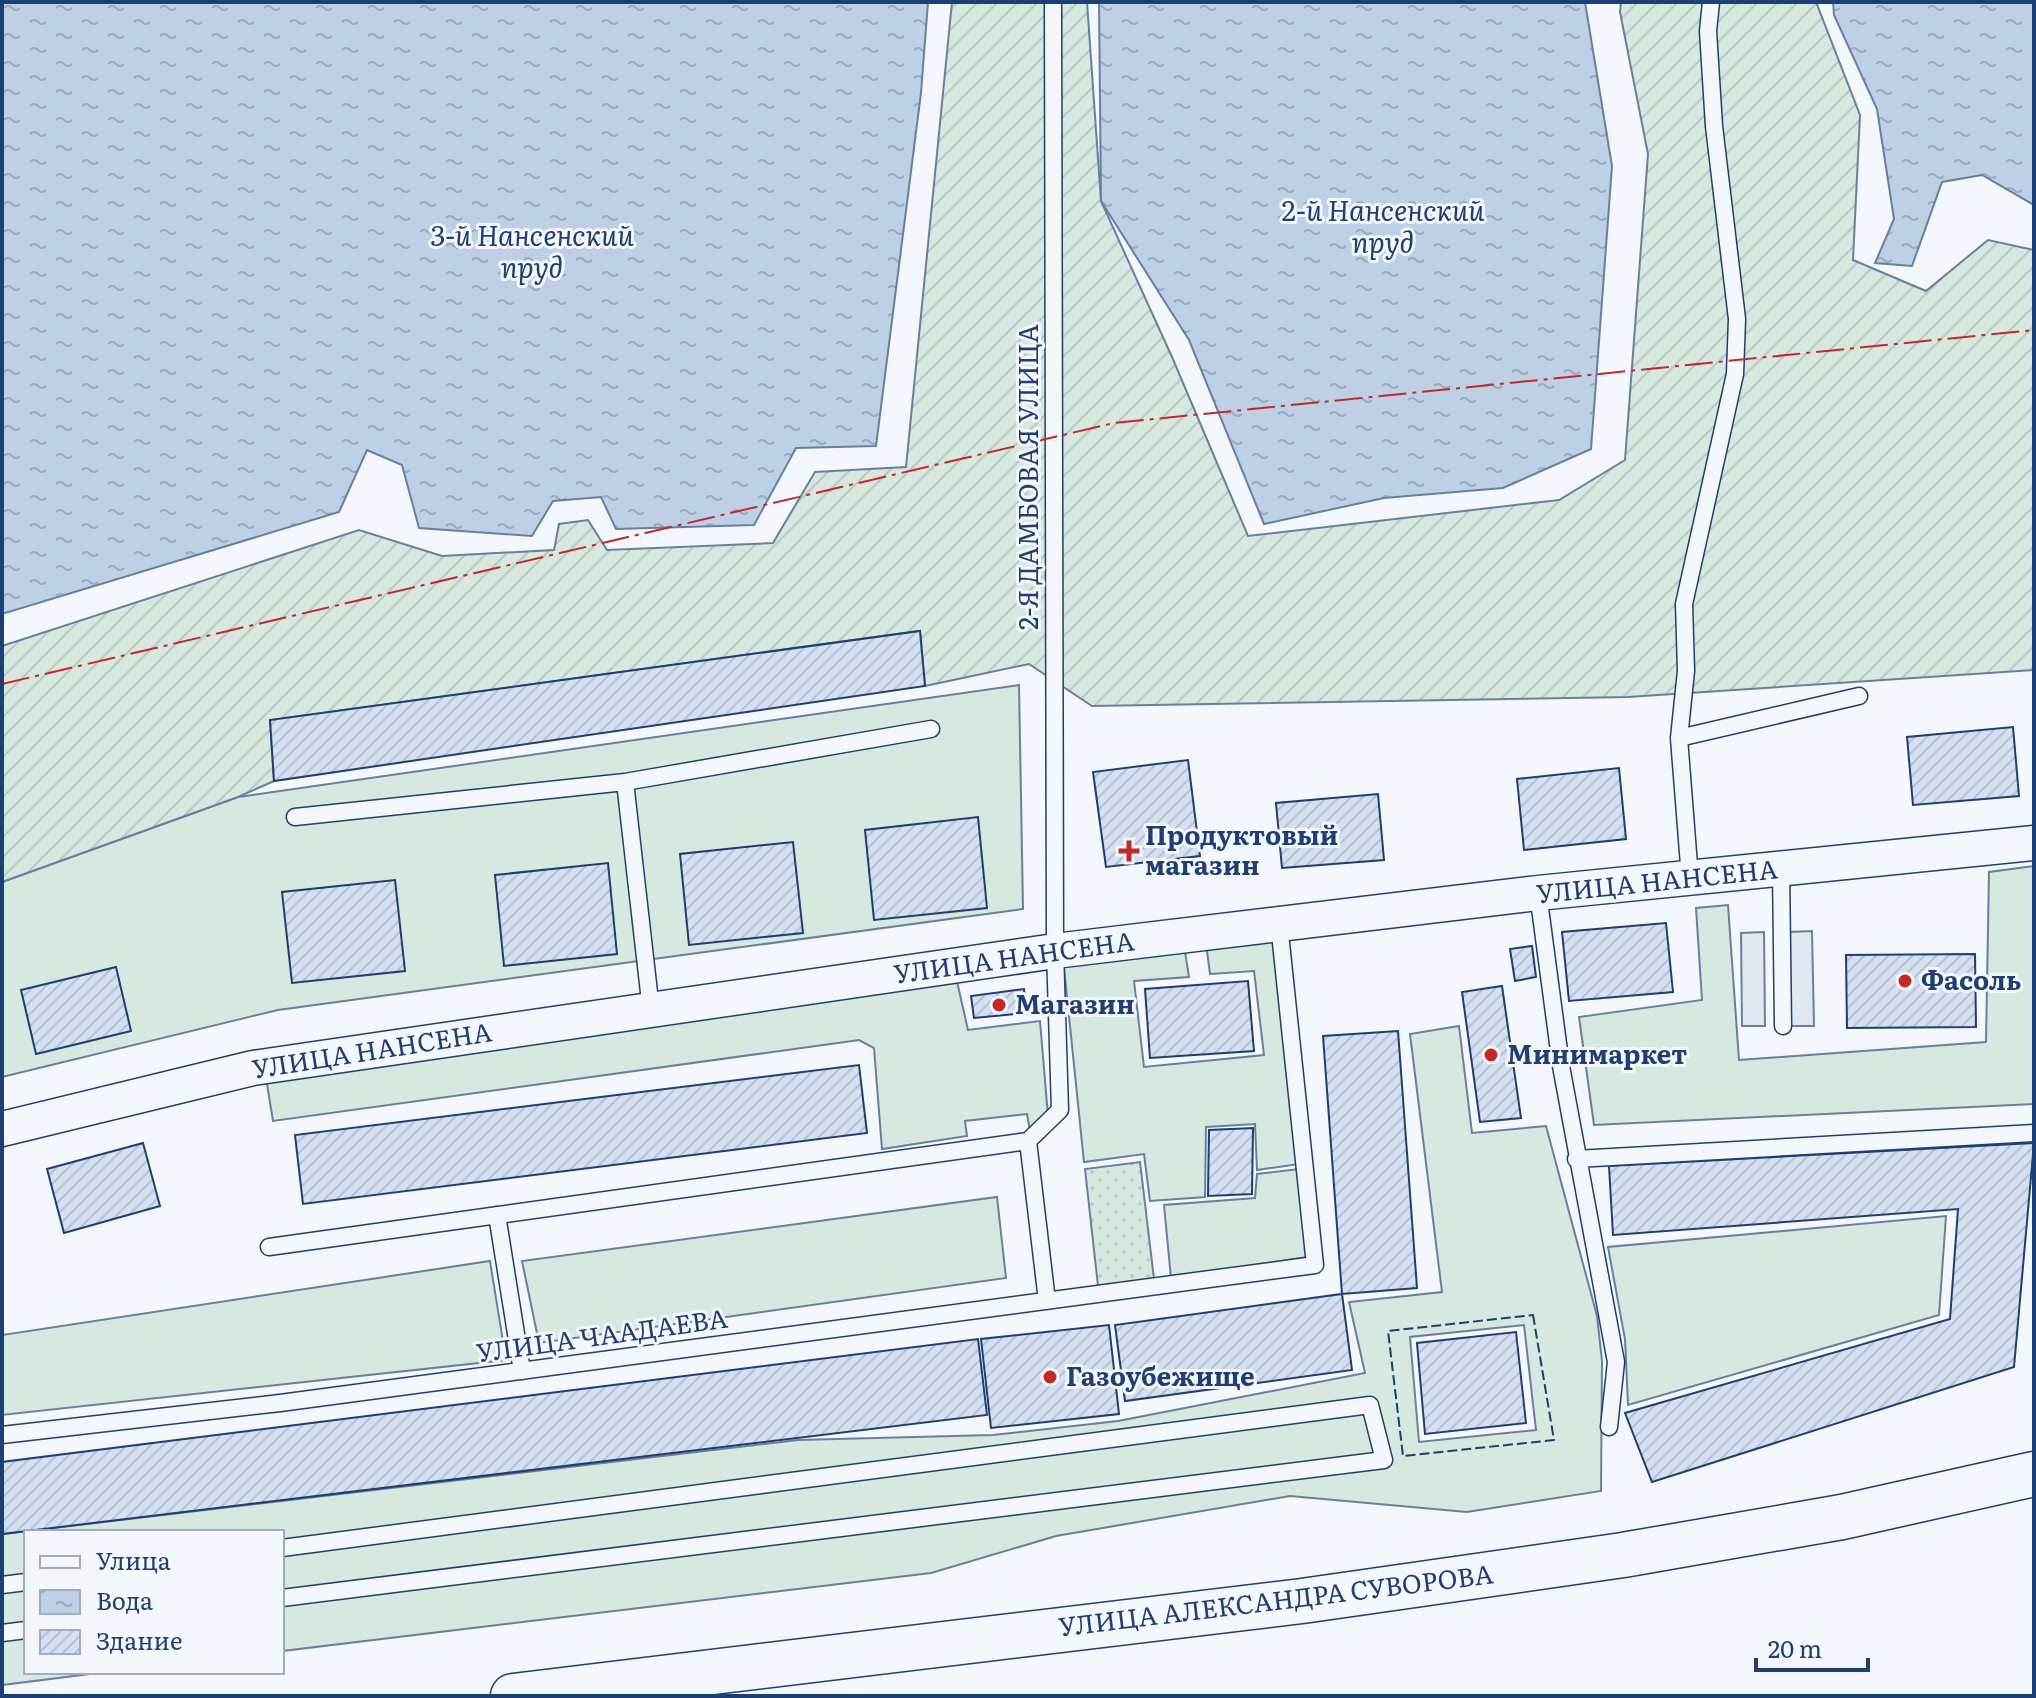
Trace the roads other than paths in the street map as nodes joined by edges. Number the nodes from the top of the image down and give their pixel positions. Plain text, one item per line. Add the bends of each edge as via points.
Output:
1 (1053, 2) edge
2 (1711, 2) edge
3 (1859, 696) dead end
4 (931, 729) dead end
5 (1679, 738) junction
6 (625, 782) junction
7 (295, 817) dead end
8 (2034, 843) edge
9 (1781, 869) junction
10 (1690, 878) junction
11 (1538, 893) junction
12 (1279, 924) junction
13 (1055, 951) junction
14 (651, 1010) junction
15 (1783, 1026) dead end
16 (2, 1129) edge
17 (2034, 1133) edge
18 (1028, 1141) junction
19 (1576, 1159) junction
20 (497, 1215) junction
21 (269, 1247) dead end
22 (1047, 1301) junction
23 (522, 1371) junction
24 (1609, 1427) dead end
25 (2, 1435) edge
26 (2034, 1474) edge
27 (284, 1548) edge
28 (24, 1582) edge
29 (2, 1585) edge
30 (284, 1598) edge
31 (24, 1630) edge
32 (2, 1633) edge
33 (513, 1696) edge

1 - 13 lane, 2-Я ДАМБОВАЯ УЛИЦА
2 - 5 lane via 1714,126 1737,319 1735,374 1684,604 1686,671
3 - 5 lane
4 - 6 lane
5 - 10 lane
6 - 7 lane
6 - 14 lane
8 - 9 street, УЛИЦА НАНСЕНА
9 - 10 street, УЛИЦА НАНСЕНА
9 - 15 lane
10 - 11 street, УЛИЦА НАНСЕНА
11 - 12 street, УЛИЦА НАНСЕНА
11 - 19 lane
12 - 13 street, УЛИЦА НАНСЕНА
12 - 22 lane, УЛИЦА ЧААДАЕВА via 1315,1265
13 - 14 street, УЛИЦА НАНСЕНА
13 - 18 lane via 1060,1110
14 - 16 street, УЛИЦА НАНСЕНА via 253,1068
17 - 19 lane
18 - 20 lane
18 - 22 lane
19 - 24 lane via 1616,1362
20 - 21 lane
20 - 23 lane
22 - 23 lane, УЛИЦА ЧААДАЕВА
23 - 25 lane, УЛИЦА ЧААДАЕВА
26 - 33 main road, УЛИЦА АЛЕКСАНДРА СУВОРОВА via 1842,1517 1623,1555 1302,1601
27 - 30 lane via 1370,1405 1384,1460
28 - 29 lane
31 - 32 lane

